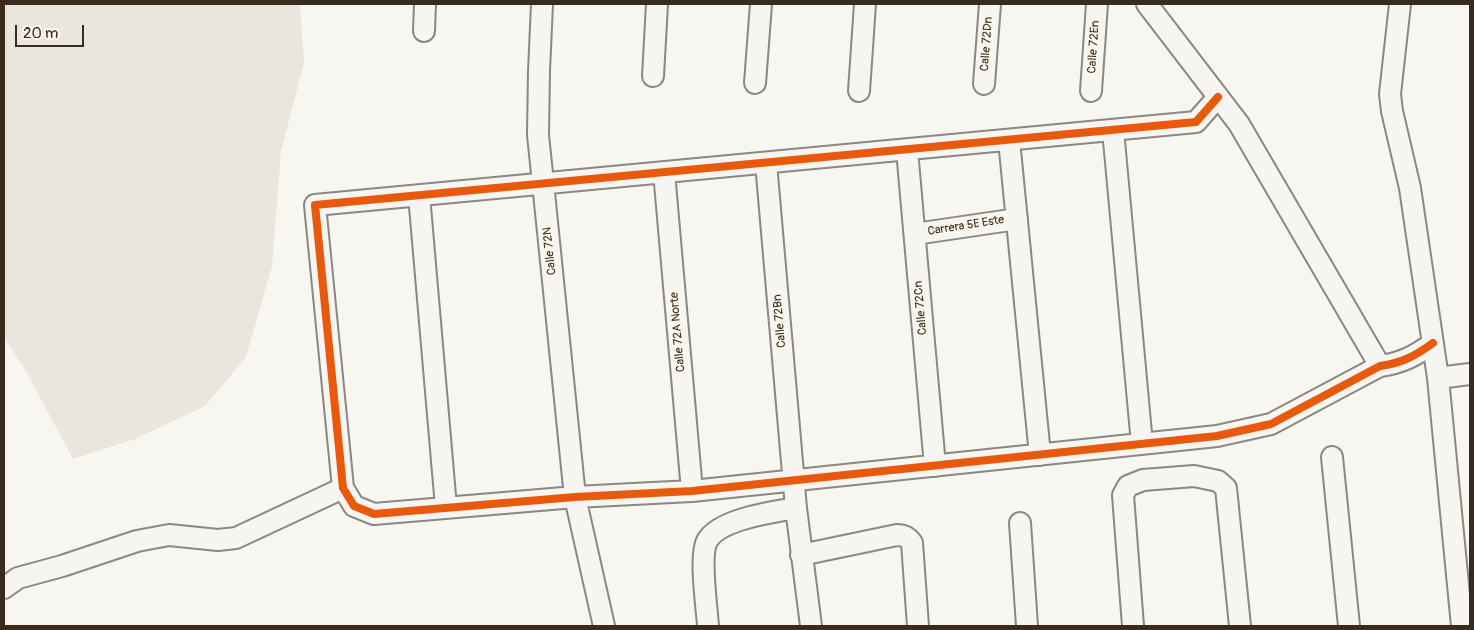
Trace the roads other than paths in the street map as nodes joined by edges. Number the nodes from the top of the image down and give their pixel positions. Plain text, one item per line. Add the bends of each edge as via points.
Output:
1 (425, 4) edge
2 (542, 4) edge
3 (657, 4) edge
4 (761, 4) edge
5 (865, 4) edge
6 (990, 4) edge
7 (1097, 4) edge
8 (1147, 4) edge
9 (1400, 4) edge
10 (424, 32) dead end
11 (652, 76) dead end
12 (755, 83) dead end
13 (984, 84) dead end
14 (859, 91) dead end
15 (1091, 91) dead end
16 (1218, 97) junction
17 (1113, 130) junction
18 (1009, 140) junction
19 (907, 150) junction
20 (766, 163) junction
21 (664, 172) junction
22 (543, 184) junction
23 (419, 195) junction
24 (1017, 219) junction
25 (915, 234) junction
26 (1433, 343) junction
27 (1380, 366) junction
28 (1470, 374) edge
29 (1438, 378) junction
30 (1142, 444) junction
31 (1040, 455) junction
32 (1332, 457) dead end
33 (935, 466) junction
34 (794, 480) junction
35 (343, 488) junction
36 (692, 491) junction
37 (575, 497) junction
38 (446, 507) junction
39 (796, 508) junction
40 (1020, 523) dead end
41 (801, 555) junction
42 (4, 588) edge
43 (604, 626) edge
44 (708, 626) edge
45 (811, 626) edge
46 (918, 626) edge
47 (1027, 626) edge
48 (1133, 626) edge
49 (1240, 626) edge
50 (1349, 626) edge
51 (1462, 626) edge

1 - 10 street
2 - 22 street, Calle 72N via 538,135
3 - 11 street
4 - 12 street
5 - 14 street
6 - 13 street, Calle 72Dn
7 - 15 street, Calle 72En
8 - 16 street
9 - 26 street via 1390,94 1410,188
16 - 17 street via 1196,122
16 - 27 street via 1239,124
17 - 18 street
17 - 30 street
18 - 19 street
18 - 24 street
19 - 20 street
19 - 25 street, Calle 72Cn
20 - 21 street
20 - 34 street, Calle 72Bn
21 - 22 street
21 - 36 street, Calle 72A Norte
22 - 23 street
22 - 37 street, Calle 72N
23 - 35 street via 315,205
23 - 38 street
24 - 25 street, Carrera 5E Este
24 - 31 street
25 - 33 street, Calle 72Cn
26 - 27 street via 1412,358
26 - 29 street
27 - 30 street via 1271,424 1217,436
28 - 29 street
29 - 51 street
30 - 31 street
31 - 33 street
32 - 50 street
33 - 34 street
34 - 36 street
34 - 39 street, Calle 72Bn
35 - 38 street via 354,506 374,514
35 - 42 street via 236,538 218,540 169,535 137,541 18,578
36 - 37 street
37 - 38 street
37 - 43 street, Calle 72N
39 - 41 street, Calle 72Bn
39 - 44 street via 744,518 717,531 707,541 704,555
40 - 47 street
41 - 45 street, Calle 72Bn
41 - 46 street via 897,535 908,538 912,543
48 - 49 street via 1123,495 1128,486 1143,480 1194,476 1218,481 1226,488

